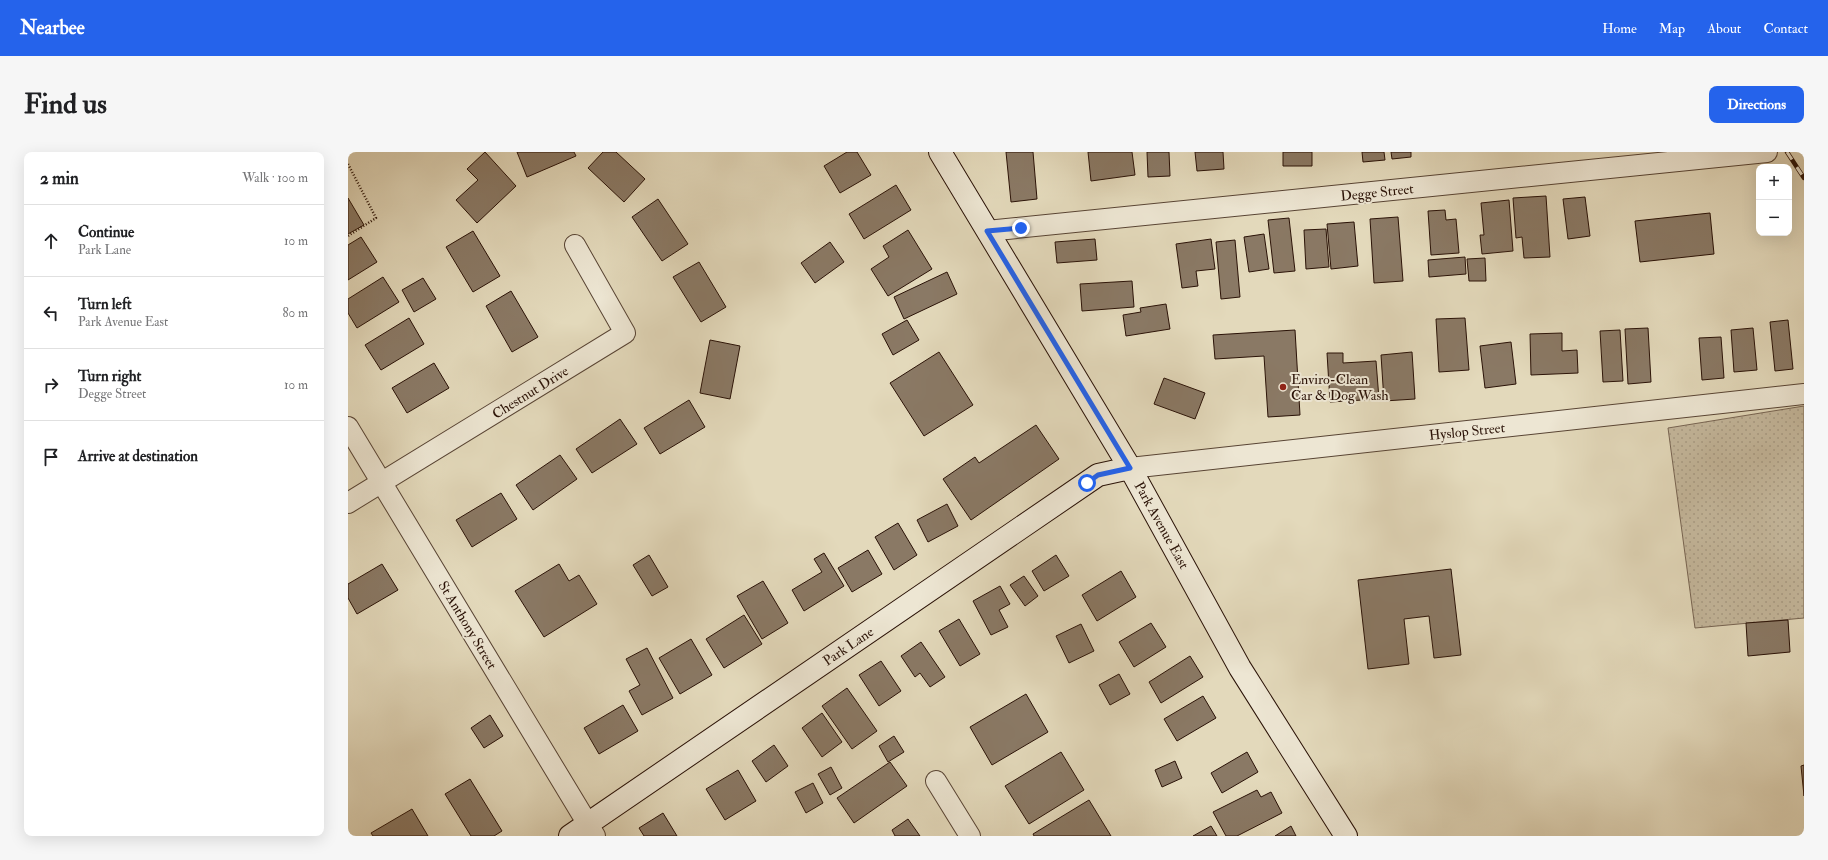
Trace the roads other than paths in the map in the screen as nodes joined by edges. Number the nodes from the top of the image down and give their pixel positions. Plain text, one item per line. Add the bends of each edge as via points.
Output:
1 (940, 152) edge
2 (1767, 152) edge
3 (987, 231) junction
4 (575, 245) dead end
5 (1804, 394) edge
6 (348, 426) edge
7 (1130, 468) junction
8 (382, 484) junction
9 (348, 503) edge
10 (936, 781) dead end
11 (584, 832) edge
12 (970, 836) edge
13 (1346, 836) edge

1 - 3 main road, Park Avenue East
2 - 3 street, Degge Street
3 - 7 main road, Park Avenue East
4 - 8 street, Chestnut Drive via 625,333
5 - 7 street, Hyslop Street
6 - 8 street, St Anthony Street
7 - 11 main road, Park Lane via 1098,475
7 - 13 main road, Park Avenue East via 1240,668
8 - 9 street, Chestnut Drive
8 - 11 street, St Anthony Street
10 - 12 street

